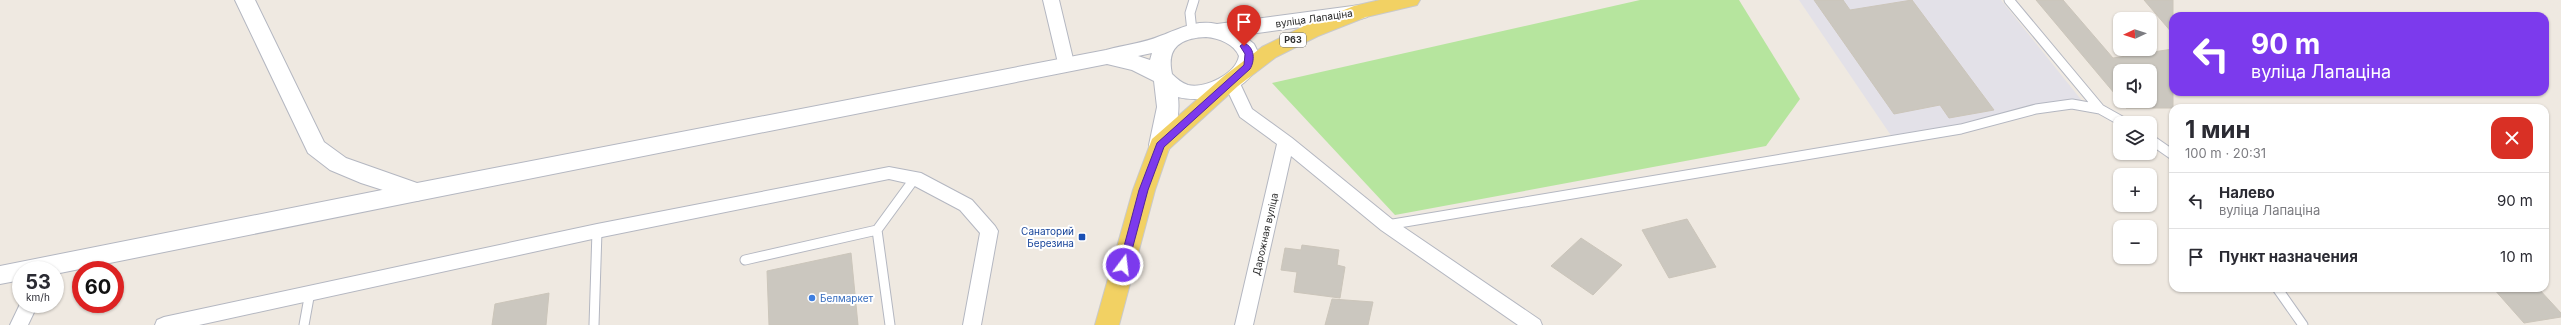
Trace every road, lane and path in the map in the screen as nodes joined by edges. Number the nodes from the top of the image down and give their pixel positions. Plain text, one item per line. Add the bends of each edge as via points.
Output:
1 (245, 0) edge
2 (1051, 0) edge
3 (1194, 0) edge
4 (1410, 0) edge
5 (2009, 0) edge
6 (1361, 12) junction
7 (1192, 31) junction
8 (1218, 31) junction
9 (1167, 42) junction
10 (1106, 57) junction
11 (1066, 63) junction
12 (1163, 77) junction
13 (1231, 81) junction
14 (2100, 109) junction
15 (2113, 116) edge
16 (1286, 142) junction
17 (2157, 144) edge
18 (1160, 146) junction
19 (2169, 153) edge
20 (915, 178) junction
21 (417, 192) junction
22 (1387, 225) junction
23 (877, 230) junction
24 (597, 231) junction
25 (744, 260) dead end
26 (64, 265) edge
27 (12, 273) edge
28 (0, 275) edge
29 (310, 292) junction
30 (2280, 292) edge
31 (25, 313) edge
32 (19, 325) edge
33 (164, 325) edge
34 (304, 325) edge
35 (594, 325) edge
36 (890, 325) edge
37 (972, 325) edge
38 (1107, 325) edge
39 (1244, 325) edge
40 (1533, 325) edge
41 (2302, 325) edge

1 - 21 main road via 316,147 338,164
2 - 11 street
3 - 7 lane via 1190,12
4 - 6 main road, вуліца Лапаціна / Р63
5 - 14 lane
6 - 8 main road, вуліца Лапаціна / Р63
6 - 13 main road, вуліца Лапаціна / Р63 via 1311,31 1269,52
7 - 8 main road, вуліца Лапаціна / Р63
7 - 9 main road, вуліца Лапаціна / Р63
8 - 13 main road, вуліца Лапаціна / Р63 via 1238,39 1249,54 1250,62 1247,67
9 - 10 main road
9 - 12 main road, вуліца Лапаціна / Р63 via 1159,60
10 - 11 main road
10 - 12 main road via 1141,65
11 - 21 main road
12 - 13 main road, вуліца Лапаціна / Р63 via 1179,89 1198,94 1212,91
12 - 18 main road, вуліца Лапаціна / Р63 via 1168,104
13 - 16 street via 1246,112
13 - 18 main road, вуліца Лапаціна / Р63
14 - 15 lane
14 - 22 lane via 2072,104 2036,109 1961,129
16 - 22 street
16 - 39 street, Дарожная вуліца
17 - 19 lane
18 - 38 main road, вуліца Лапаціна / Р63 via 1144,190
20 - 23 lane
20 - 24 street via 889,173
20 - 37 street via 966,205 989,231
21 - 26 main road
22 - 40 street
23 - 25 lane
23 - 36 lane
24 - 29 street
24 - 35 lane
27 - 28 main road
29 - 33 street
29 - 34 lane
30 - 41 lane
31 - 32 street

